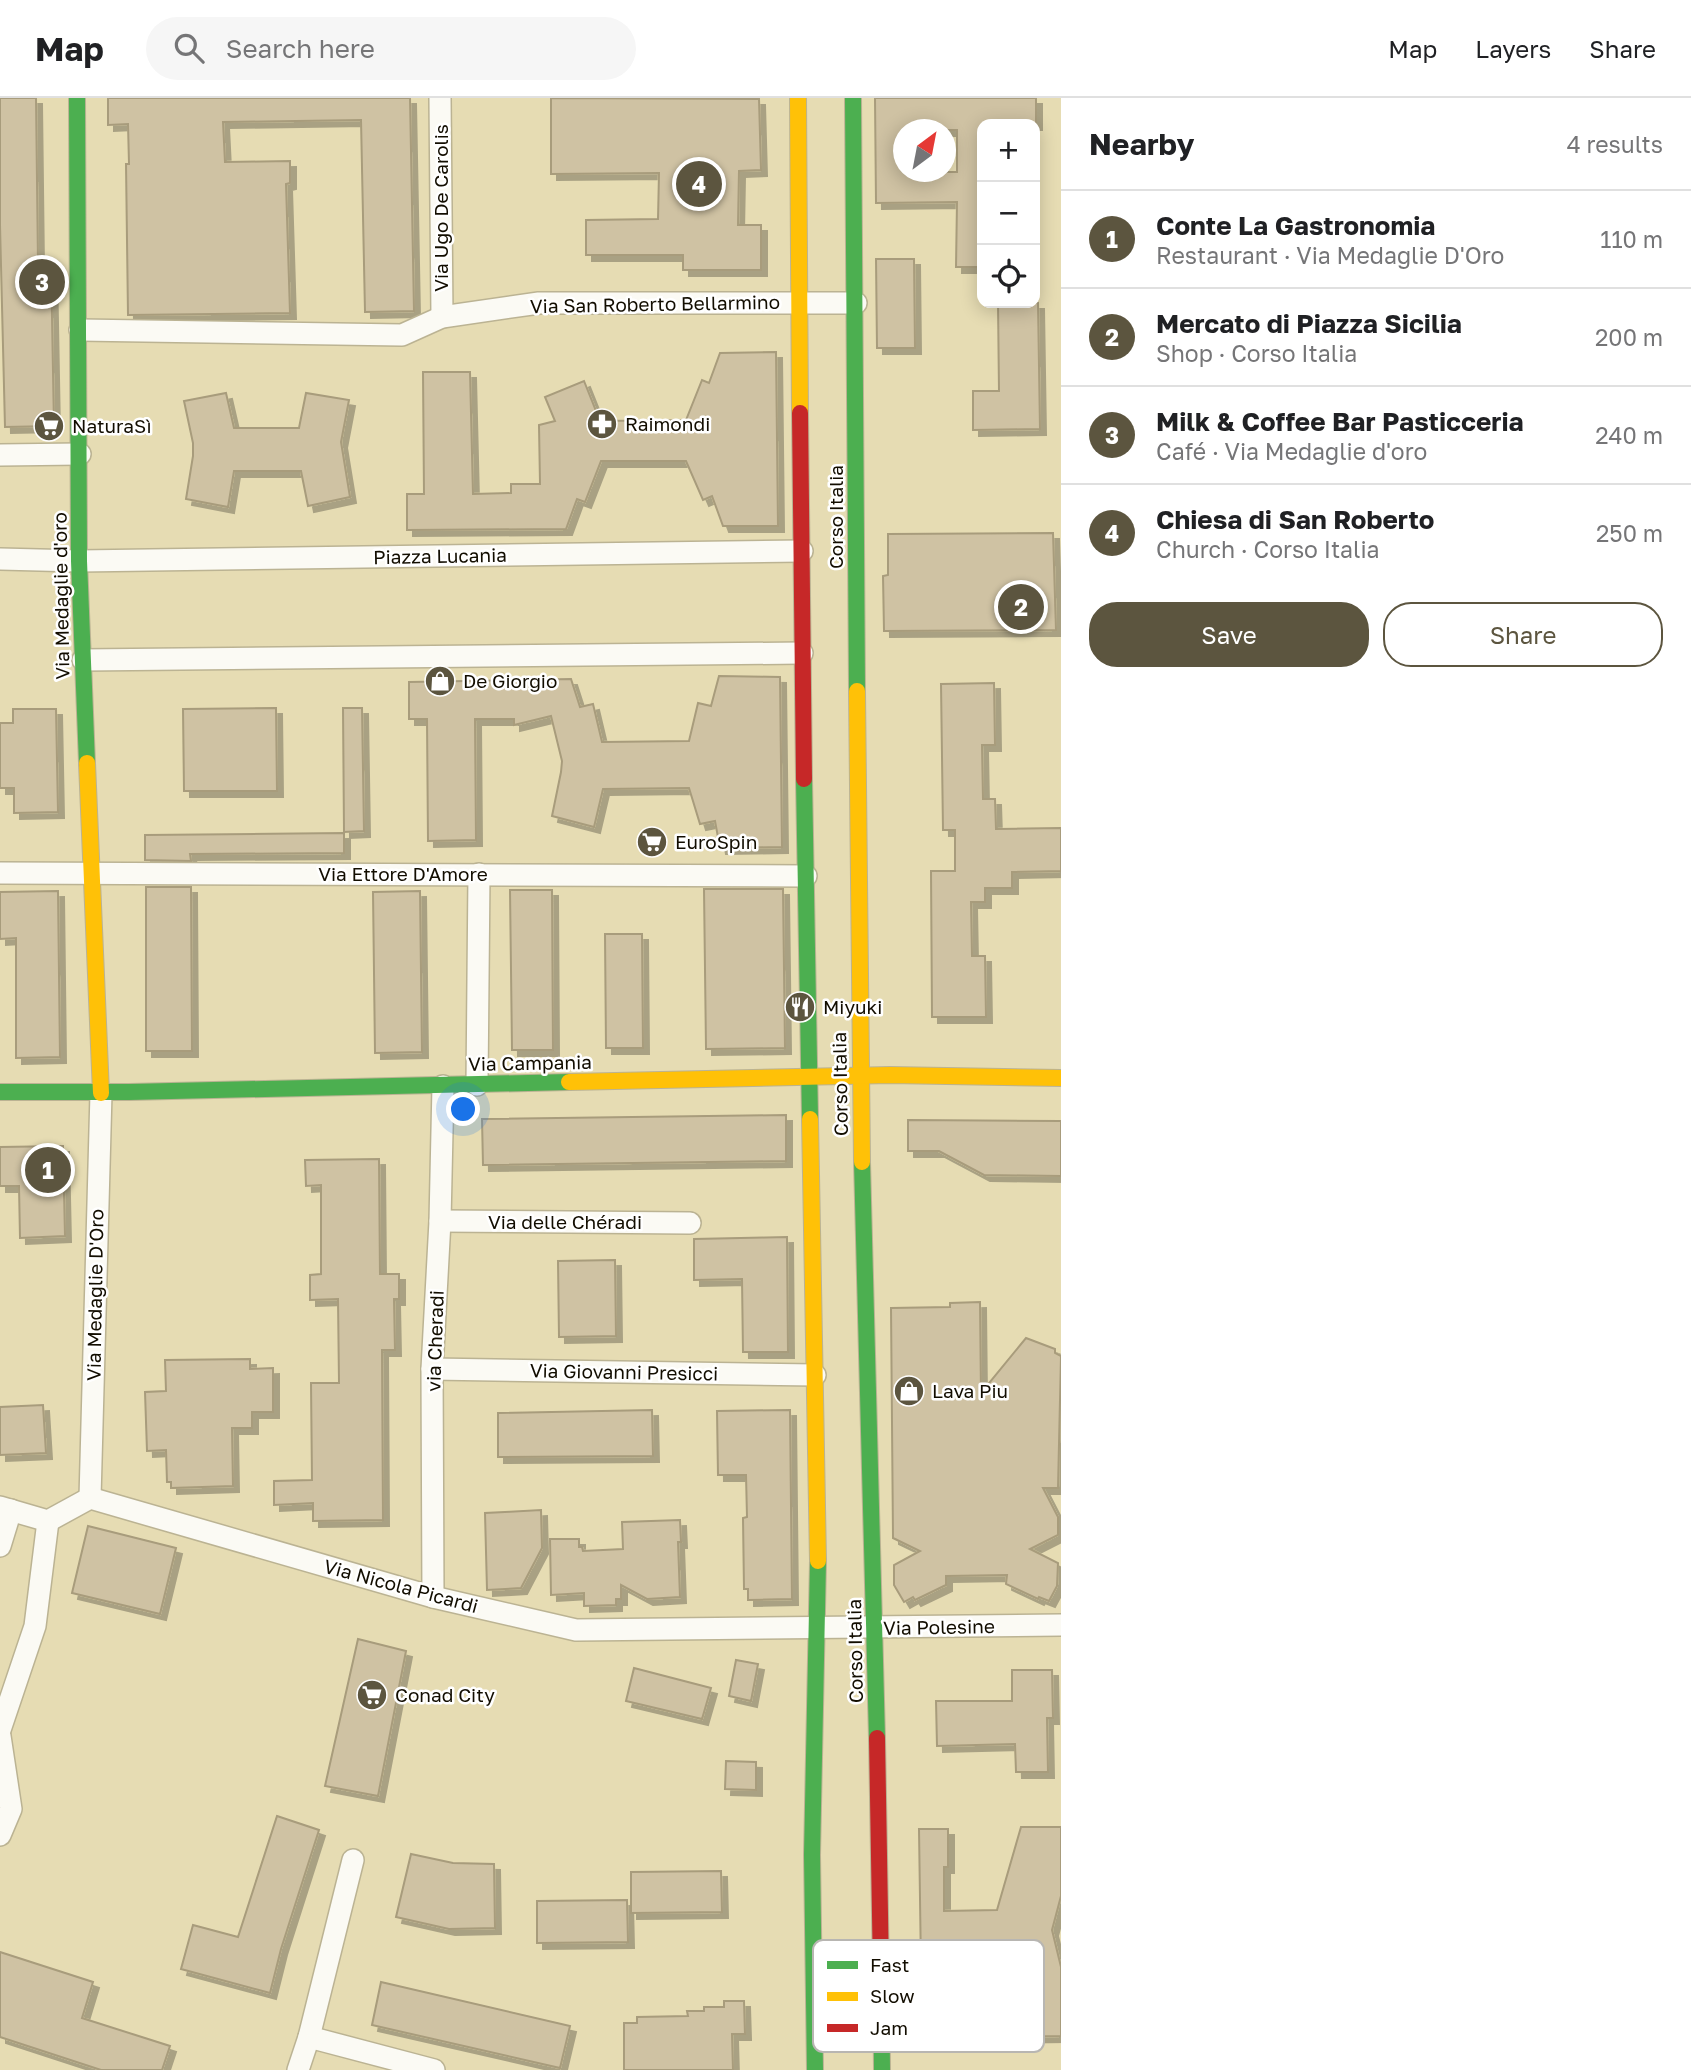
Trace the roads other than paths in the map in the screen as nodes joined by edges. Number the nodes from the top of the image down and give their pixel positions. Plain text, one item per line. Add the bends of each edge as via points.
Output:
1 (77, 98) edge
2 (440, 98) edge
3 (798, 98) edge
4 (853, 98) edge
5 (800, 303) junction
6 (856, 303) junction
7 (442, 317) junction
8 (80, 330) junction
9 (80, 454) junction
10 (0, 455) edge
11 (802, 551) junction
12 (0, 559) edge
13 (79, 561) junction
14 (802, 653) junction
15 (83, 660) junction
16 (0, 873) edge
17 (92, 873) junction
18 (479, 874) junction
19 (806, 876) junction
20 (860, 1076) junction
21 (1061, 1078) edge
22 (810, 1079) junction
23 (477, 1085) junction
24 (443, 1086) junction
25 (0, 1092) edge
26 (101, 1093) junction
27 (440, 1222) junction
28 (690, 1223) dead end
29 (432, 1369) junction
30 (815, 1375) junction
31 (90, 1498) junction
32 (5, 1509) edge
33 (48, 1521) junction
34 (0, 1546) edge
35 (433, 1597) junction
36 (1061, 1625) edge
37 (818, 1628) junction
38 (876, 1628) junction
39 (2, 1719) edge
40 (0, 1736) edge
41 (0, 1835) edge
42 (354, 1860) dead end
43 (813, 1940) edge
44 (880, 1940) edge
45 (309, 2037) junction
46 (815, 2052) edge
47 (882, 2052) edge
48 (298, 2070) edge
49 (434, 2070) edge
50 (815, 2070) edge
51 (882, 2070) edge

1 - 8 street, Via Medaglie d'oro
2 - 7 street, Via Ugo De Carolis
3 - 5 street, Corso Italia
4 - 6 street, Corso Italia
5 - 6 street, Via San Roberto Bellarmino
5 - 7 street, Via San Roberto Bellarmino via 539,303
5 - 11 street, Corso Italia
6 - 20 street, Corso Italia
7 - 8 street, Via San Roberto Bellarmino via 402,335
8 - 9 street, Via Medaglie d'oro
9 - 10 street
9 - 13 street, Via Medaglie d'oro
11 - 13 street, Piazza Lucania
11 - 14 street, Corso Italia
12 - 13 street, Piazza Lucania
13 - 15 street, Via Medaglie d'oro
14 - 15 street
14 - 19 street, Corso Italia
15 - 17 street, Via Medaglie d'oro
16 - 17 street, Via Ettore D'Amore
17 - 18 street, Via Ettore D'Amore
17 - 26 street, Via Medaglie d'oro
18 - 19 street, Via Ettore D'Amore
18 - 23 street
19 - 22 street, Corso Italia
20 - 21 street, Via Campania
20 - 22 street, Via Campania
20 - 38 street, Corso Italia
22 - 23 street, Via Campania
22 - 30 street, Corso Italia
23 - 24 street, Via Campania
24 - 26 street, Via Campania
24 - 27 street, via Cheradi
25 - 26 street, Via Campania
26 - 31 street, Via Medaglie D'Oro
27 - 28 street, Via delle Chéradi
27 - 29 street, via Cheradi
29 - 30 street, Via Giovanni Presicci
29 - 35 street, via Cheradi
30 - 37 street, Corso Italia
31 - 33 street
31 - 35 street, Via Nicola Picardi
32 - 33 street
32 - 34 street
33 - 39 street via 35,1626
35 - 37 street, Via Nicola Picardi via 576,1629
36 - 38 street, Via Polesine
37 - 38 street, Via Polesine
37 - 43 street, Corso Italia
38 - 44 street, Corso Italia
40 - 41 street via 11,1809
42 - 45 street
45 - 48 street
45 - 49 street
46 - 50 street, Corso Italia
47 - 51 street, Corso Italia

